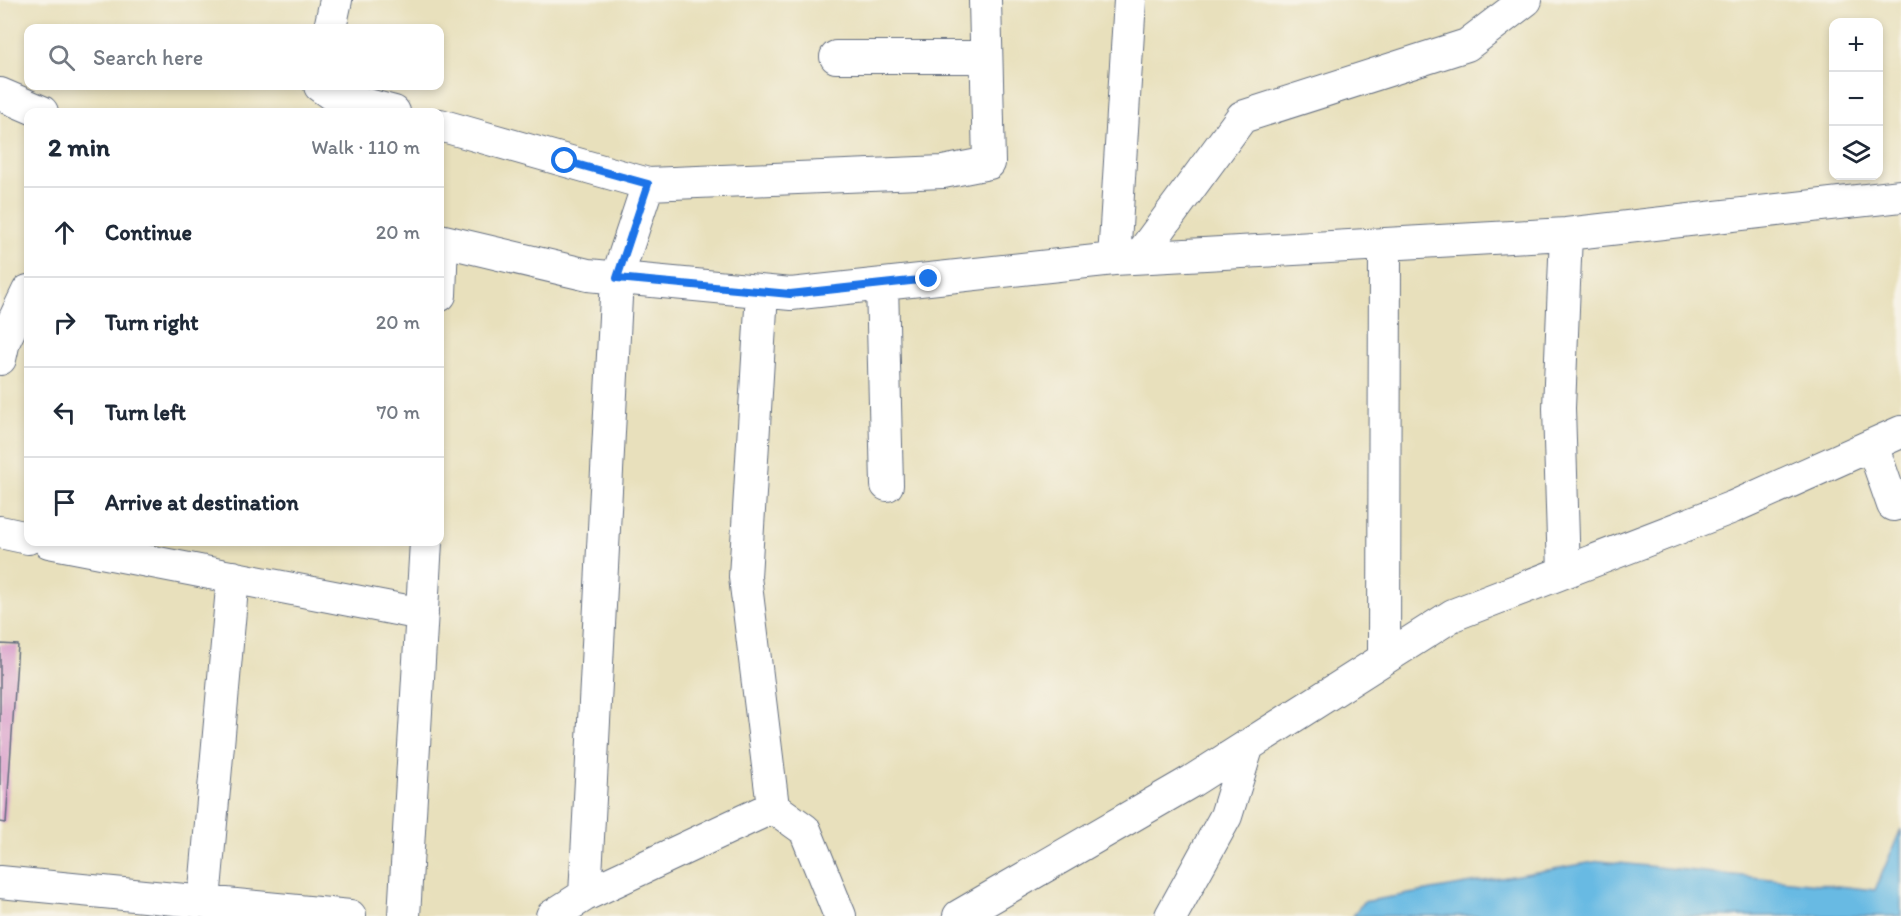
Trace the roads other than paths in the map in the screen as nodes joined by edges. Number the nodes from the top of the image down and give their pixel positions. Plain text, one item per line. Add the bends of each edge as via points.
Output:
1 (336, 0) edge
2 (985, 0) edge
3 (1130, 0) edge
4 (1526, 0) edge
5 (331, 24) edge
6 (836, 57) dead end
7 (986, 57) junction
8 (326, 90) edge
9 (0, 94) edge
10 (33, 108) edge
11 (379, 108) edge
12 (444, 126) edge
13 (648, 184) junction
14 (1901, 196) edge
15 (1566, 234) junction
16 (444, 242) edge
17 (1385, 244) junction
18 (1126, 258) junction
19 (617, 278) junction
20 (882, 284) junction
21 (762, 292) junction
22 (24, 302) edge
23 (8, 346) edge
24 (1901, 432) edge
25 (1872, 445) junction
26 (887, 485) dead end
27 (1901, 503) edge
28 (0, 532) edge
29 (24, 537) edge
30 (70, 546) edge
31 (426, 546) edge
32 (1564, 572) junction
33 (232, 577) junction
34 (422, 614) junction
35 (1384, 659) junction
36 (1248, 745) junction
37 (772, 807) junction
38 (0, 882) edge
39 (585, 895) junction
40 (204, 901) junction
41 (139, 905) edge
42 (350, 916) edge
43 (404, 916) edge
44 (552, 916) edge
45 (840, 916) edge
46 (960, 916) edge
47 (1171, 916) edge

1 - 5 street
2 - 7 street
3 - 18 street
4 - 18 street via 1467,45 1242,117
6 - 7 street
7 - 13 street via 989,163 943,172
8 - 11 street via 334,96
9 - 10 street
12 - 13 street
13 - 19 street
14 - 15 street
15 - 17 street
15 - 32 street via 1559,408
16 - 19 street via 588,275
17 - 18 street
17 - 35 street
18 - 20 street
19 - 21 street
19 - 39 street
20 - 21 street via 790,294
20 - 26 street
21 - 37 street via 745,577
22 - 23 street
24 - 25 street
25 - 27 street via 1893,505
25 - 32 street via 1733,507
28 - 29 street
30 - 33 street
31 - 34 street
32 - 35 street via 1453,615
33 - 34 street
33 - 40 street
34 - 43 street
35 - 36 street
36 - 46 street
36 - 47 street via 1226,816
37 - 39 street
37 - 45 street via 805,830
38 - 41 street
39 - 44 street
40 - 41 street
40 - 42 street

